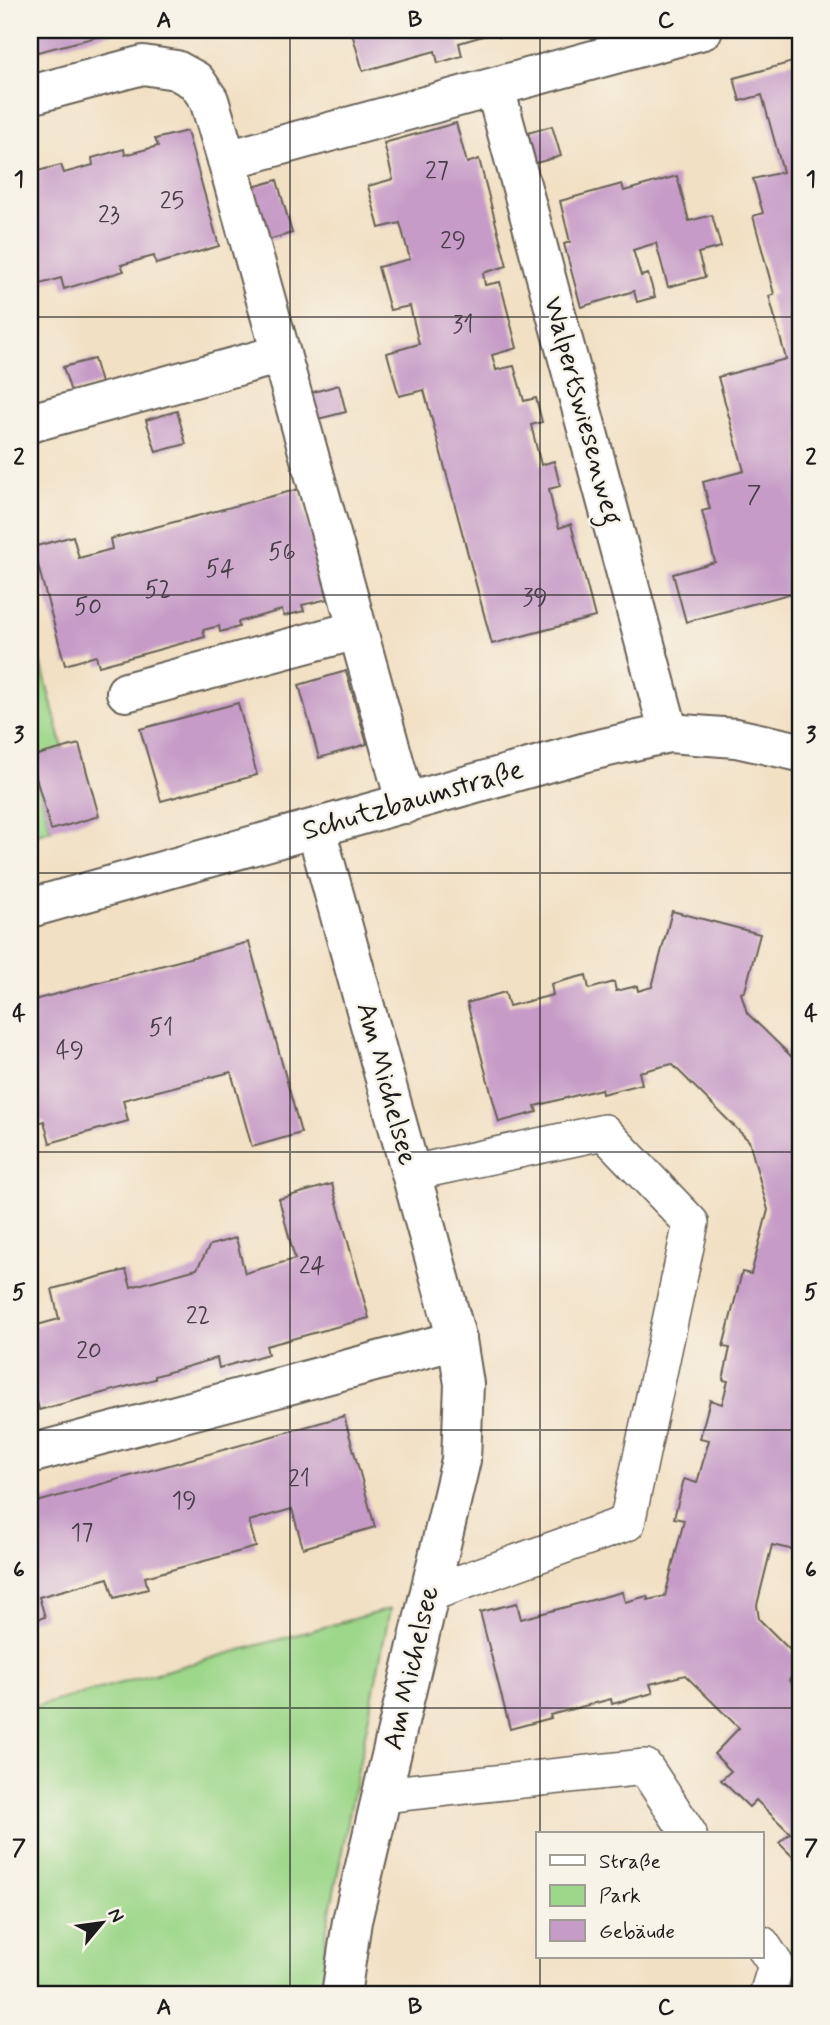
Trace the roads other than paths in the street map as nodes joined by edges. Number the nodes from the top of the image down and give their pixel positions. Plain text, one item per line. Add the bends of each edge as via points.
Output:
1 (703, 30) edge
2 (495, 88) junction
3 (30, 96) edge
4 (227, 160) junction
5 (281, 355) junction
6 (30, 424) edge
7 (357, 630) junction
8 (126, 692) dead end
9 (668, 733) junction
10 (800, 752) edge
11 (406, 804) junction
12 (316, 829) junction
13 (30, 908) edge
14 (411, 1173) junction
15 (457, 1340) junction
16 (30, 1454) edge
17 (429, 1594) junction
18 (382, 1795) junction
19 (689, 1832) edge
20 (764, 1947) edge
21 (341, 1995) edge
22 (767, 1995) edge

1 - 2 street
2 - 4 street
2 - 9 street, Walpertswiesenweg
3 - 4 street via 143,65 176,70 197,81 209,100
4 - 5 street
5 - 6 street
5 - 7 street
7 - 8 street
7 - 11 street
9 - 10 street, Schutzbaumstraße via 736,738
9 - 11 street, Schutzbaumstraße
11 - 12 street, Schutzbaumstraße
12 - 13 street, Schutzbaumstraße
12 - 14 street, Am Michelsee
14 - 15 street, Am Michelsee
14 - 17 lane via 604,1132 691,1223 627,1523
15 - 16 street
15 - 17 street, Am Michelsee via 464,1384 461,1460
17 - 18 street, Am Michelsee
18 - 19 lane via 645,1767
18 - 21 street, Am Michelsee via 352,1921
20 - 22 lane via 776,1965

